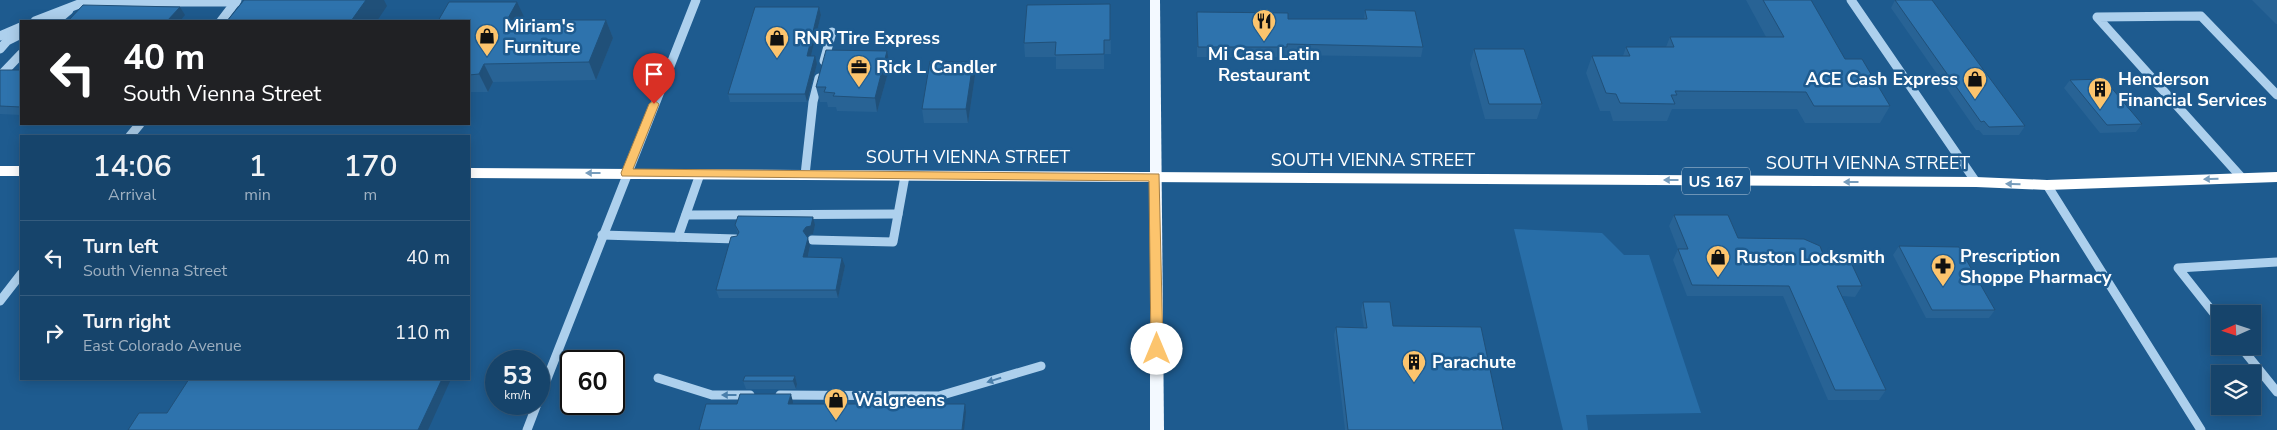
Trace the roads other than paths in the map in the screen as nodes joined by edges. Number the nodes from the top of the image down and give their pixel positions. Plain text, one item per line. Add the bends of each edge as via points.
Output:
1 (696, 0) edge
2 (1154, 0) edge
3 (1851, 0) edge
4 (236, 1) edge
5 (74, 5) junction
6 (37, 20) edge
7 (46, 20) edge
8 (57, 20) edge
9 (222, 20) edge
10 (20, 27) edge
11 (832, 32) dead end
12 (20, 35) edge
13 (0, 36) edge
14 (0, 49) edge
15 (20, 55) edge
16 (0, 76) edge
17 (2277, 95) edge
18 (139, 125) edge
19 (131, 135) edge
20 (0, 171) edge
21 (20, 171) edge
22 (470, 173) edge
23 (626, 173) junction
24 (700, 174) junction
25 (805, 174) junction
26 (905, 176) junction
27 (1155, 177) junction
28 (2277, 177) edge
29 (2242, 178) junction
30 (1976, 182) junction
31 (2047, 185) junction
32 (898, 214) junction
33 (686, 215) junction
34 (602, 235) junction
35 (678, 237) junction
36 (736, 239) edge
37 (812, 240) dead end
38 (2277, 262) edge
39 (20, 275) edge
40 (0, 301) edge
41 (2211, 310) edge
42 (2247, 355) edge
43 (1041, 366) dead end
44 (550, 370) edge
45 (658, 378) dead end
46 (2277, 392) edge
47 (533, 415) edge
48 (527, 430) edge
49 (1157, 430) edge
50 (2201, 430) edge

1 - 23 street
2 - 27 main road
3 - 30 street
4 - 5 street via 90,2
4 - 9 street
5 - 6 street
5 - 7 street
5 - 8 street
10 - 13 street
11 - 25 street via 813,102
12 - 14 street
15 - 16 street
17 - 29 street via 2201,16 2097,17
18 - 19 street
20 - 21 highway
23 -> 22 highway, SOUTH VIENNA STREET
23 - 24 highway, SOUTH VIENNA STREET
23 - 34 street
24 - 25 highway, SOUTH VIENNA STREET
24 - 33 street
25 - 26 highway, SOUTH VIENNA STREET
26 - 27 highway, SOUTH VIENNA STREET
26 - 32 street
30 -> 27 highway, SOUTH VIENNA STREET / US 167
27 - 49 main road
28 - 29 highway, SOUTH VIENNA STREET / US 167
29 -> 31 highway, SOUTH VIENNA STREET / US 167
31 -> 30 highway, SOUTH VIENNA STREET / US 167
31 - 50 street
32 - 33 street
32 - 37 street via 893,242
33 - 35 street
34 - 35 street
34 - 44 street
35 - 36 street
38 - 41 street via 2178,268
39 - 40 street
42 - 46 street
43 -> 45 street via 940,396 712,395
47 - 48 street

